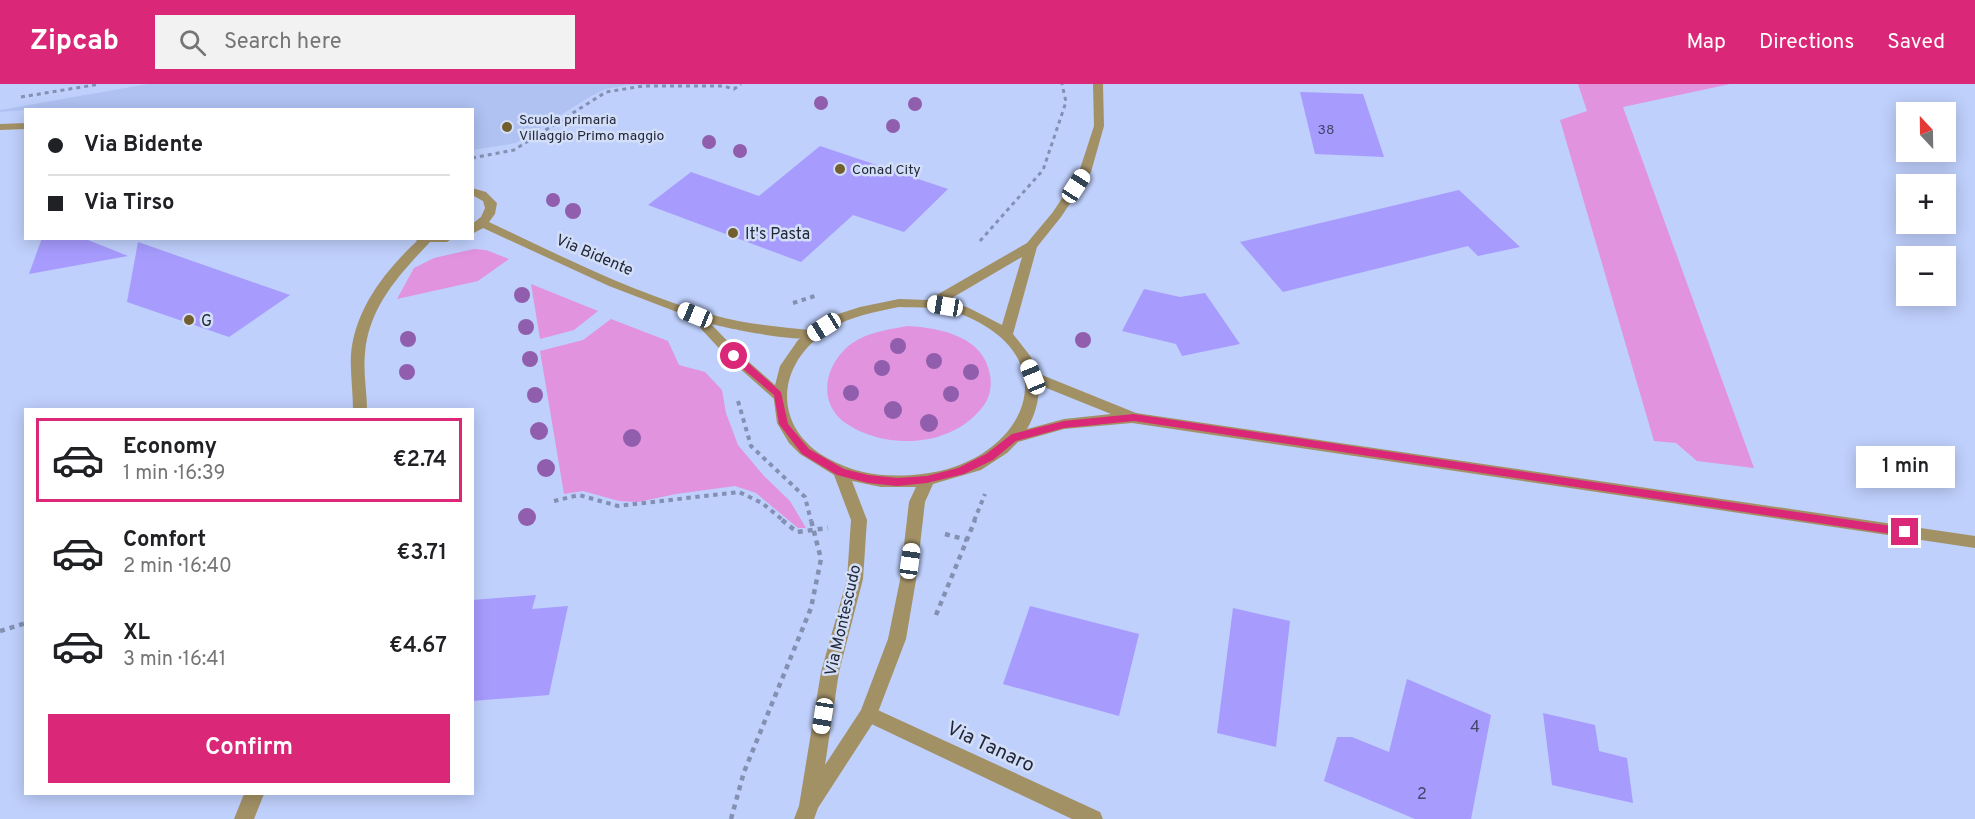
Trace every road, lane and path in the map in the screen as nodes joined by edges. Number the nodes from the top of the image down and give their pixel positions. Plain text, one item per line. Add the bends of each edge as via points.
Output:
1 (100, 84) edge
2 (741, 84) edge
3 (1062, 84) edge
4 (1098, 84) edge
5 (11, 99) dead end
6 (24, 126) edge
7 (0, 127) edge
8 (474, 158) edge
9 (474, 192) edge
10 (477, 226) edge
11 (422, 240) edge
12 (1031, 246) junction
13 (974, 248) dead end
14 (828, 291) dead end
15 (785, 303) dead end
16 (931, 304) junction
17 (695, 315) junction
18 (1006, 334) junction
19 (812, 335) junction
20 (1033, 377) junction
21 (736, 394) dead end
22 (778, 394) junction
23 (360, 408) edge
24 (1134, 418) junction
25 (1012, 438) junction
26 (841, 472) junction
27 (927, 480) junction
28 (988, 487) dead end
29 (554, 501) dead end
30 (815, 532) junction
31 (939, 532) dead end
32 (967, 540) junction
33 (1975, 542) edge
34 (935, 617) dead end
35 (24, 624) edge
36 (0, 631) edge
37 (869, 714) junction
38 (254, 795) edge
39 (807, 812) edge
40 (244, 819) edge
41 (731, 819) edge
42 (1093, 819) edge

1 - 5 path
2 - 8 path via 734,89 643,86 606,92 514,150
3 - 13 path via 1066,102 1043,170
4 - 12 street via 1099,126 1085,172
6 - 7 street
9 - 10 street, Via Bidente via 484,194 492,207
10 - 17 street, Via Bidente
11 - 23 street via 400,263 370,308 358,352
12 - 16 street
12 - 18 street
14 - 15 path
16 - 18 street via 985,319
16 - 19 street via 899,303 867,309 837,319
17 - 19 street, Via Bidente via 758,329
17 - 22 street, Via Bidente
18 - 20 street via 1023,354
19 - 22 street via 783,372
20 - 24 street
20 - 25 street via 1030,408
21 - 30 path via 751,446 805,497
22 - 26 street via 784,424 798,443
24 - 25 street via 1064,424
24 - 33 street
25 - 27 street via 980,462
26 - 27 street via 897,482
26 - 39 street, Via Montescudo via 859,520 855,579 830,672
27 - 37 street, Via Montescudo via 917,502 897,639
28 - 32 path
29 - 30 path via 579,495 618,506 634,506 739,492 762,503 797,532
30 - 41 path via 821,559 811,608 744,772
31 - 32 path
32 - 34 path
35 - 36 path
37 - 39 street, Via Montescudo
37 - 42 street, Via Tanaro
38 - 40 street

